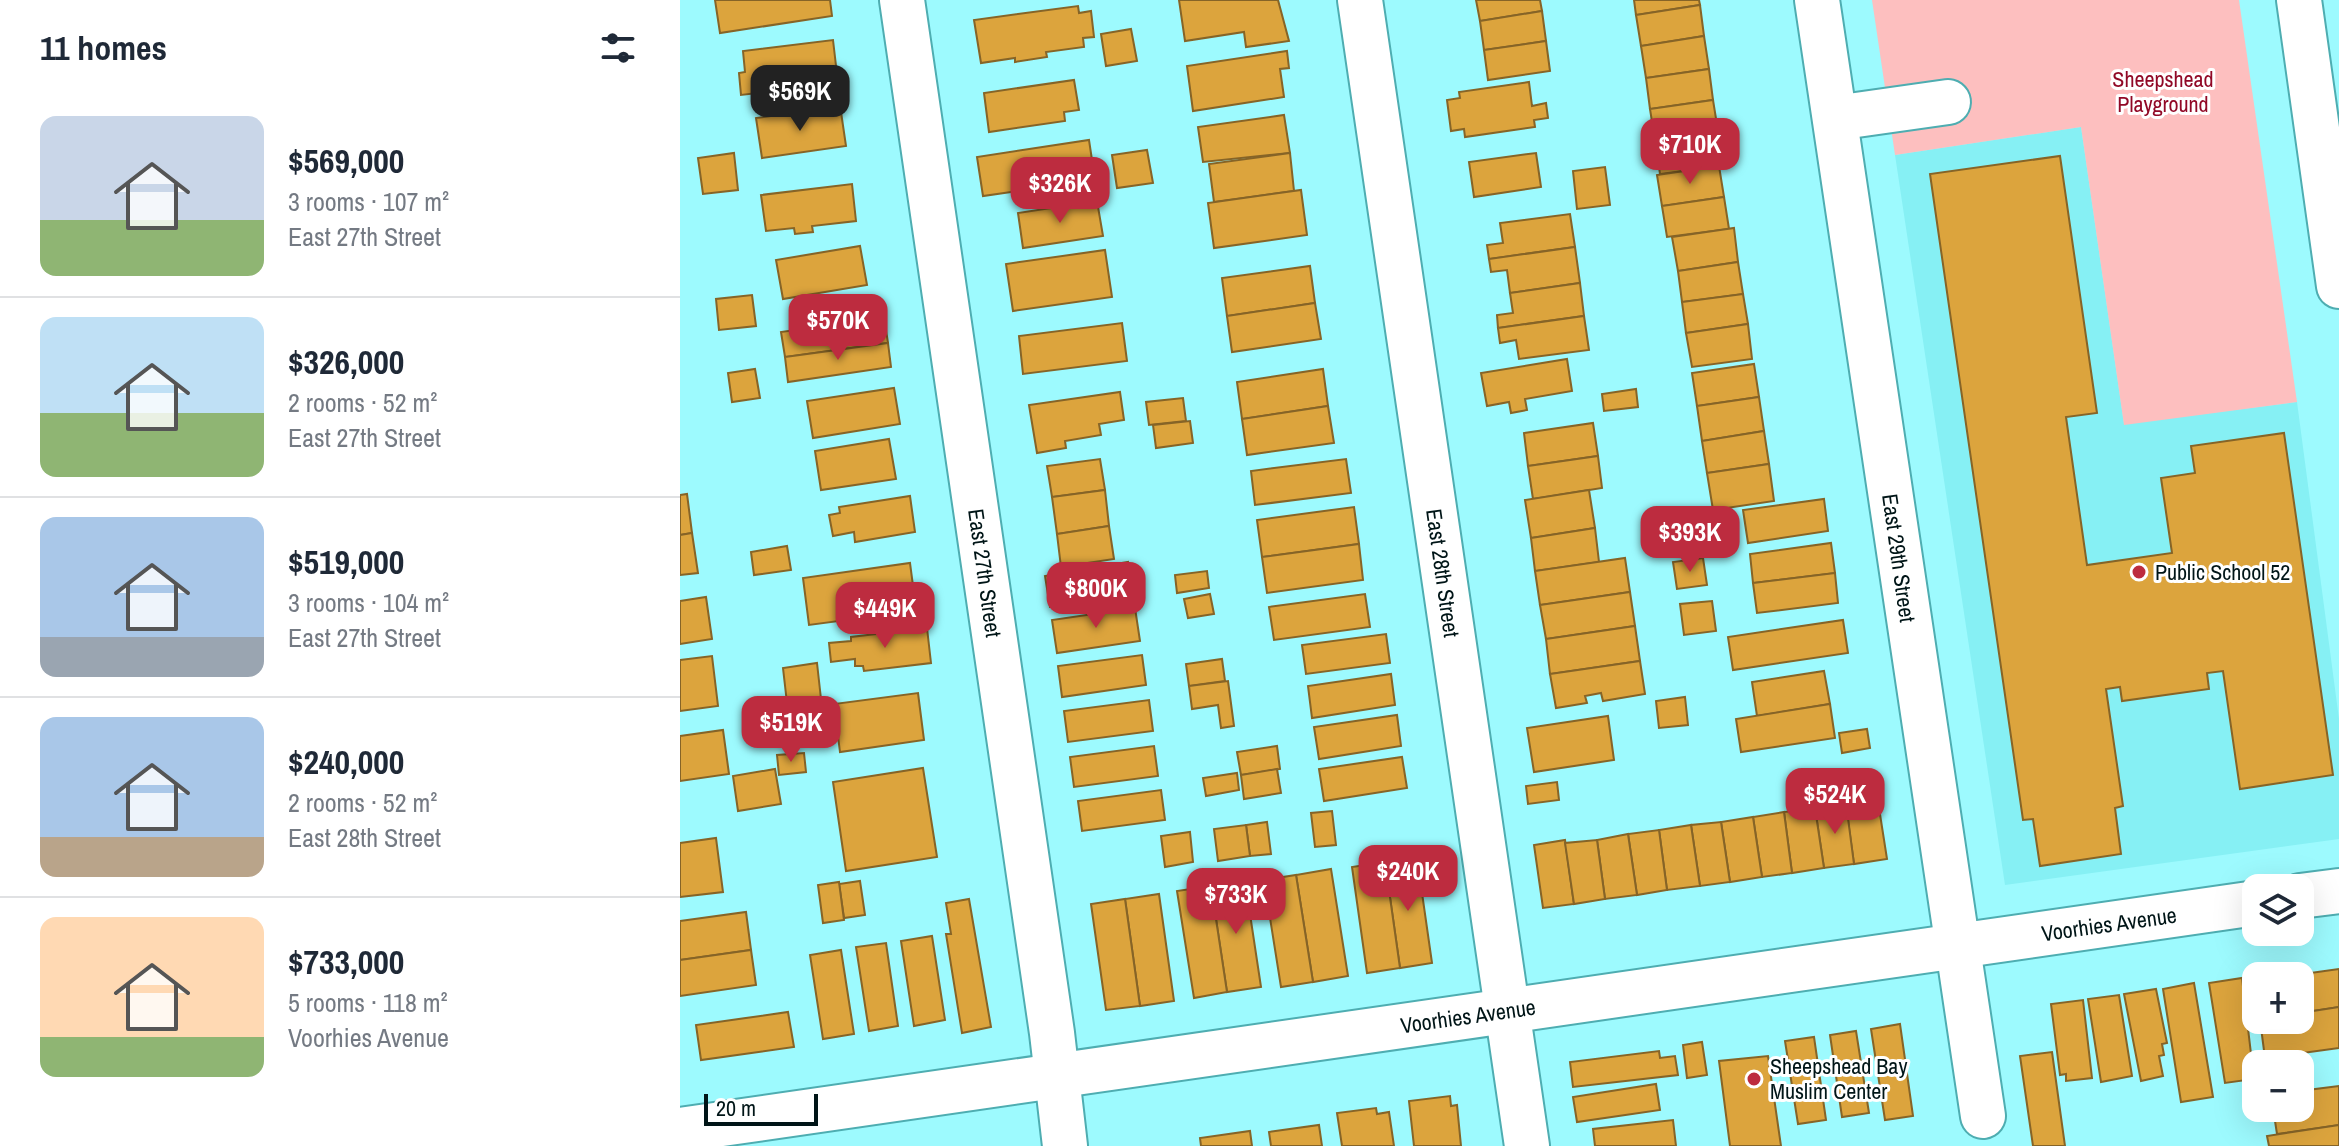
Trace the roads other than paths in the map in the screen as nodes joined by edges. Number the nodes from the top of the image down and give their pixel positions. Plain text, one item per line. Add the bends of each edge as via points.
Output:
1 (902, 0) edge
2 (1360, 0) edge
3 (1817, 0) edge
4 (2299, 0) edge
5 (1948, 102) dead end
6 (1835, 118) junction
7 (2339, 286) edge
8 (2339, 891) edge
9 (2314, 894) edge
10 (2242, 905) edge
11 (1957, 946) junction
12 (1507, 1011) junction
13 (1057, 1076) junction
14 (1983, 1116) dead end
15 (680, 1130) edge
16 (1065, 1146) edge
17 (1527, 1146) edge

1 - 13 street, East 27th Street
2 - 12 street, East 28th Street
3 - 6 street, East 29th Street
4 - 7 street
5 - 6 street
6 - 11 street, East 29th Street
8 - 9 street
10 - 11 street, Voorhies Avenue
11 - 12 street, Voorhies Avenue
11 - 14 street, East 29th Street
12 - 13 street, Voorhies Avenue
12 - 17 street, East 28th Street
13 - 15 street, Voorhies Avenue
13 - 16 street, East 27th Street

